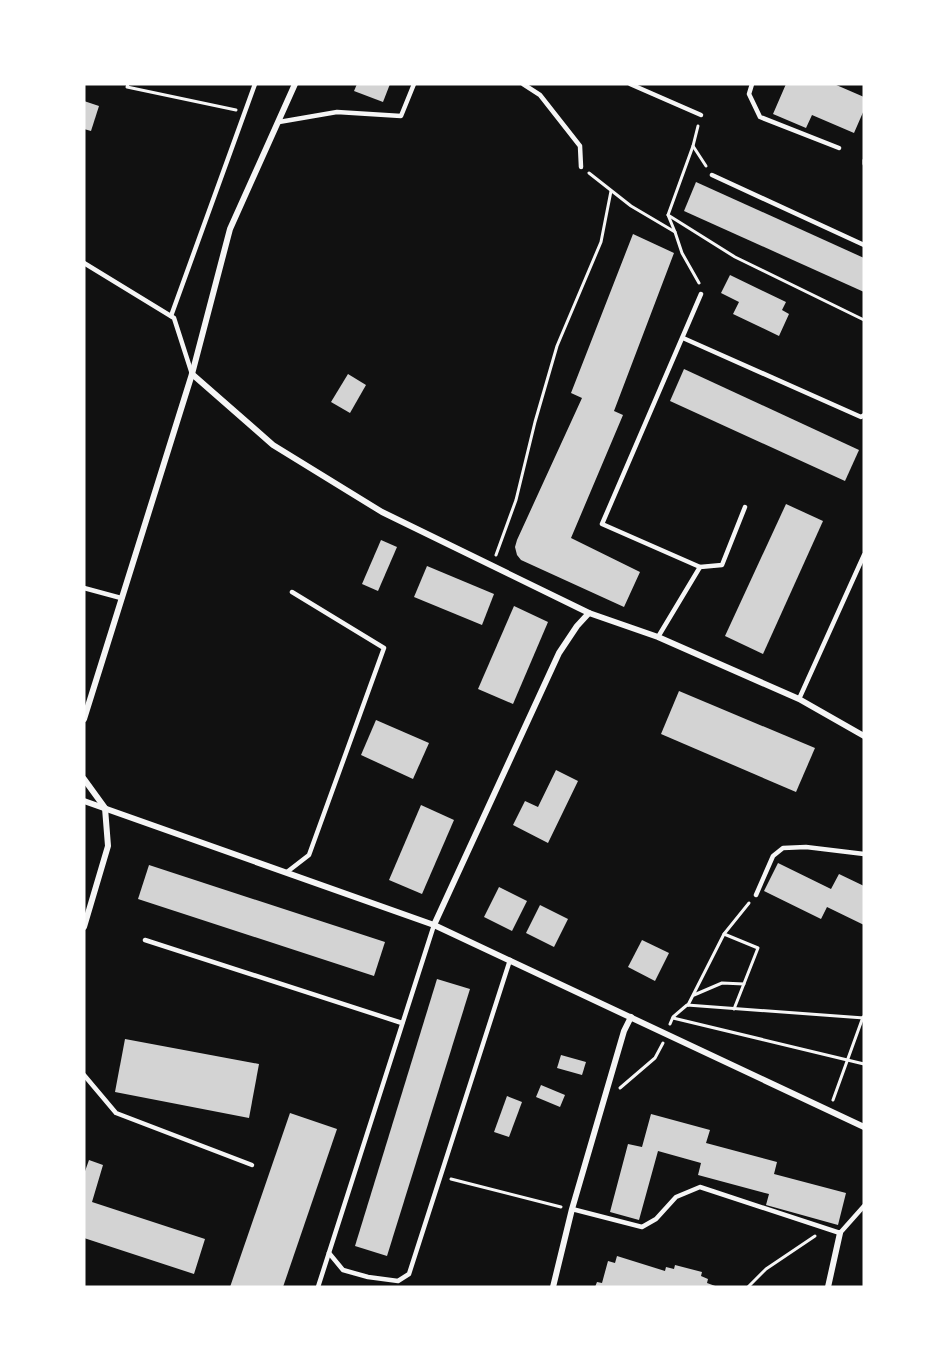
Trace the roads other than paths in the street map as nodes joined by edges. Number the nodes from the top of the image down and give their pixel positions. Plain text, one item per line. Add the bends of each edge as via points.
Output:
1 (255, 84) edge
2 (295, 84) edge
3 (414, 84) edge
4 (523, 84) edge
5 (630, 84) edge
6 (752, 84) edge
7 (701, 115) road end
8 (279, 122) junction
9 (839, 148) dead end
10 (581, 167) road end
11 (712, 175) road end
12 (864, 245) edge
13 (84, 263) edge
14 (701, 294) road end
15 (171, 316) junction
16 (683, 338) junction
17 (192, 374) junction
18 (864, 415) edge
19 (745, 507) dead end
20 (864, 555) edge
21 (700, 567) junction
22 (84, 588) edge
23 (292, 592) dead end
24 (121, 598) junction
25 (589, 613) junction
26 (658, 637) junction
27 (799, 699) junction
28 (84, 719) edge
29 (864, 736) edge
30 (84, 779) edge
31 (84, 801) edge
32 (105, 808) junction
33 (864, 854) edge
34 (287, 872) junction
35 (756, 895) road end
36 (434, 925) junction
37 (84, 927) edge
38 (145, 940) dead end
39 (510, 960) junction
40 (631, 1017) junction
41 (402, 1023) junction
42 (84, 1075) edge
43 (864, 1126) edge
44 (252, 1165) dead end
45 (864, 1206) edge
46 (572, 1209) junction
47 (840, 1233) junction
48 (329, 1253) junction
49 (318, 1287) edge
50 (553, 1287) edge
51 (828, 1287) edge

1 - 15 lane
2 - 8 street
3 - 8 lane via 402,116 337,112
4 - 10 lane via 540,94 580,146
5 - 7 lane
6 - 9 lane via 748,94 760,117
8 - 17 street via 230,229
11 - 12 lane
13 - 15 lane
14 - 16 lane
15 - 17 lane
16 - 18 lane via 861,417
16 - 21 lane via 602,524
17 - 24 street
17 - 25 street via 273,445 382,512
19 - 21 lane via 722,566
20 - 27 lane
21 - 26 lane
22 - 24 lane
23 - 34 lane via 384,648 309,855
24 - 28 street
25 - 26 street
25 - 36 street via 559,652
26 - 27 street
27 - 29 street
30 - 32 street
31 - 32 street
32 - 34 street
32 - 37 street via 108,846
33 - 35 lane via 783,848 773,856
34 - 36 street
36 - 39 street
36 - 41 lane
38 - 41 lane
39 - 40 street
39 - 48 lane via 409,1274 398,1281 368,1277 343,1270
40 - 43 street
40 - 46 street
41 - 48 lane
42 - 44 lane via 116,1113
45 - 47 lane
46 - 47 lane via 642,1227 656,1219 676,1197 700,1187
46 - 50 street
47 - 51 street
48 - 49 lane

